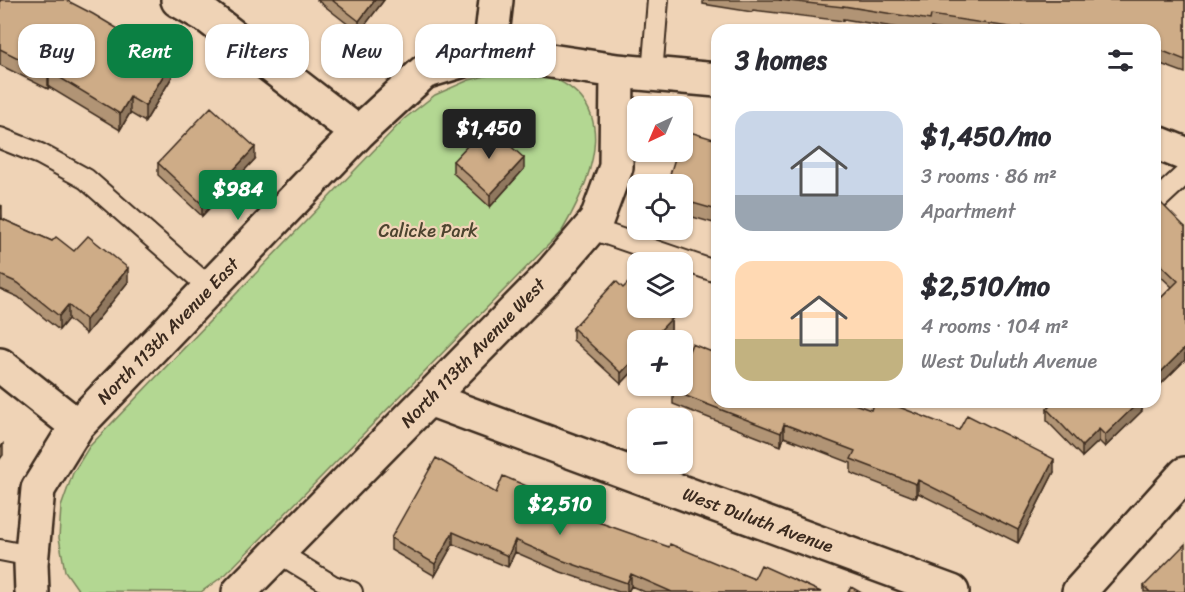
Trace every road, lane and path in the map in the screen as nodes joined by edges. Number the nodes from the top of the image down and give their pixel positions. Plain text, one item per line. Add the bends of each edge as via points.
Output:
1 (178, 0) edge
2 (496, 0) edge
3 (658, 0) edge
4 (493, 24) edge
5 (556, 62) edge
6 (617, 71) junction
7 (652, 74) junction
8 (418, 78) edge
9 (711, 79) edge
10 (358, 133) junction
11 (0, 138) edge
12 (1161, 144) edge
13 (1185, 154) edge
14 (1185, 174) edge
15 (1161, 196) edge
16 (589, 228) junction
17 (711, 270) edge
18 (210, 288) junction
19 (0, 365) edge
20 (429, 399) junction
21 (77, 426) junction
22 (1185, 474) edge
23 (16, 553) edge
24 (279, 553) junction
25 (32, 592) edge
26 (239, 592) edge
27 (352, 592) edge
28 (952, 592) edge
29 (1079, 592) edge

1 - 10 street via 207,17
2 - 4 street
3 - 7 lane
5 - 6 street, North 113th Avenue East
6 - 7 street, North 113th Avenue East
6 - 16 street, North 113th Avenue West via 616,167 596,221
7 - 9 street, North 113th Avenue East
8 - 10 street, North 113th Avenue East
10 - 18 street, North 113th Avenue East
11 - 18 lane via 86,179
12 - 13 street
14 - 15 lane
16 - 17 lane
16 - 20 street, North 113th Avenue West via 549,276
18 - 21 street, North 113th Avenue East
19 - 21 street
20 - 24 street, North 113th Avenue West
20 - 28 street, West Duluth Avenue
21 - 23 street, North 113th Avenue East via 38,489
22 - 29 street
23 - 25 street, North 113th Avenue East
24 - 26 street, North 113th Avenue West
24 - 27 lane via 333,586

